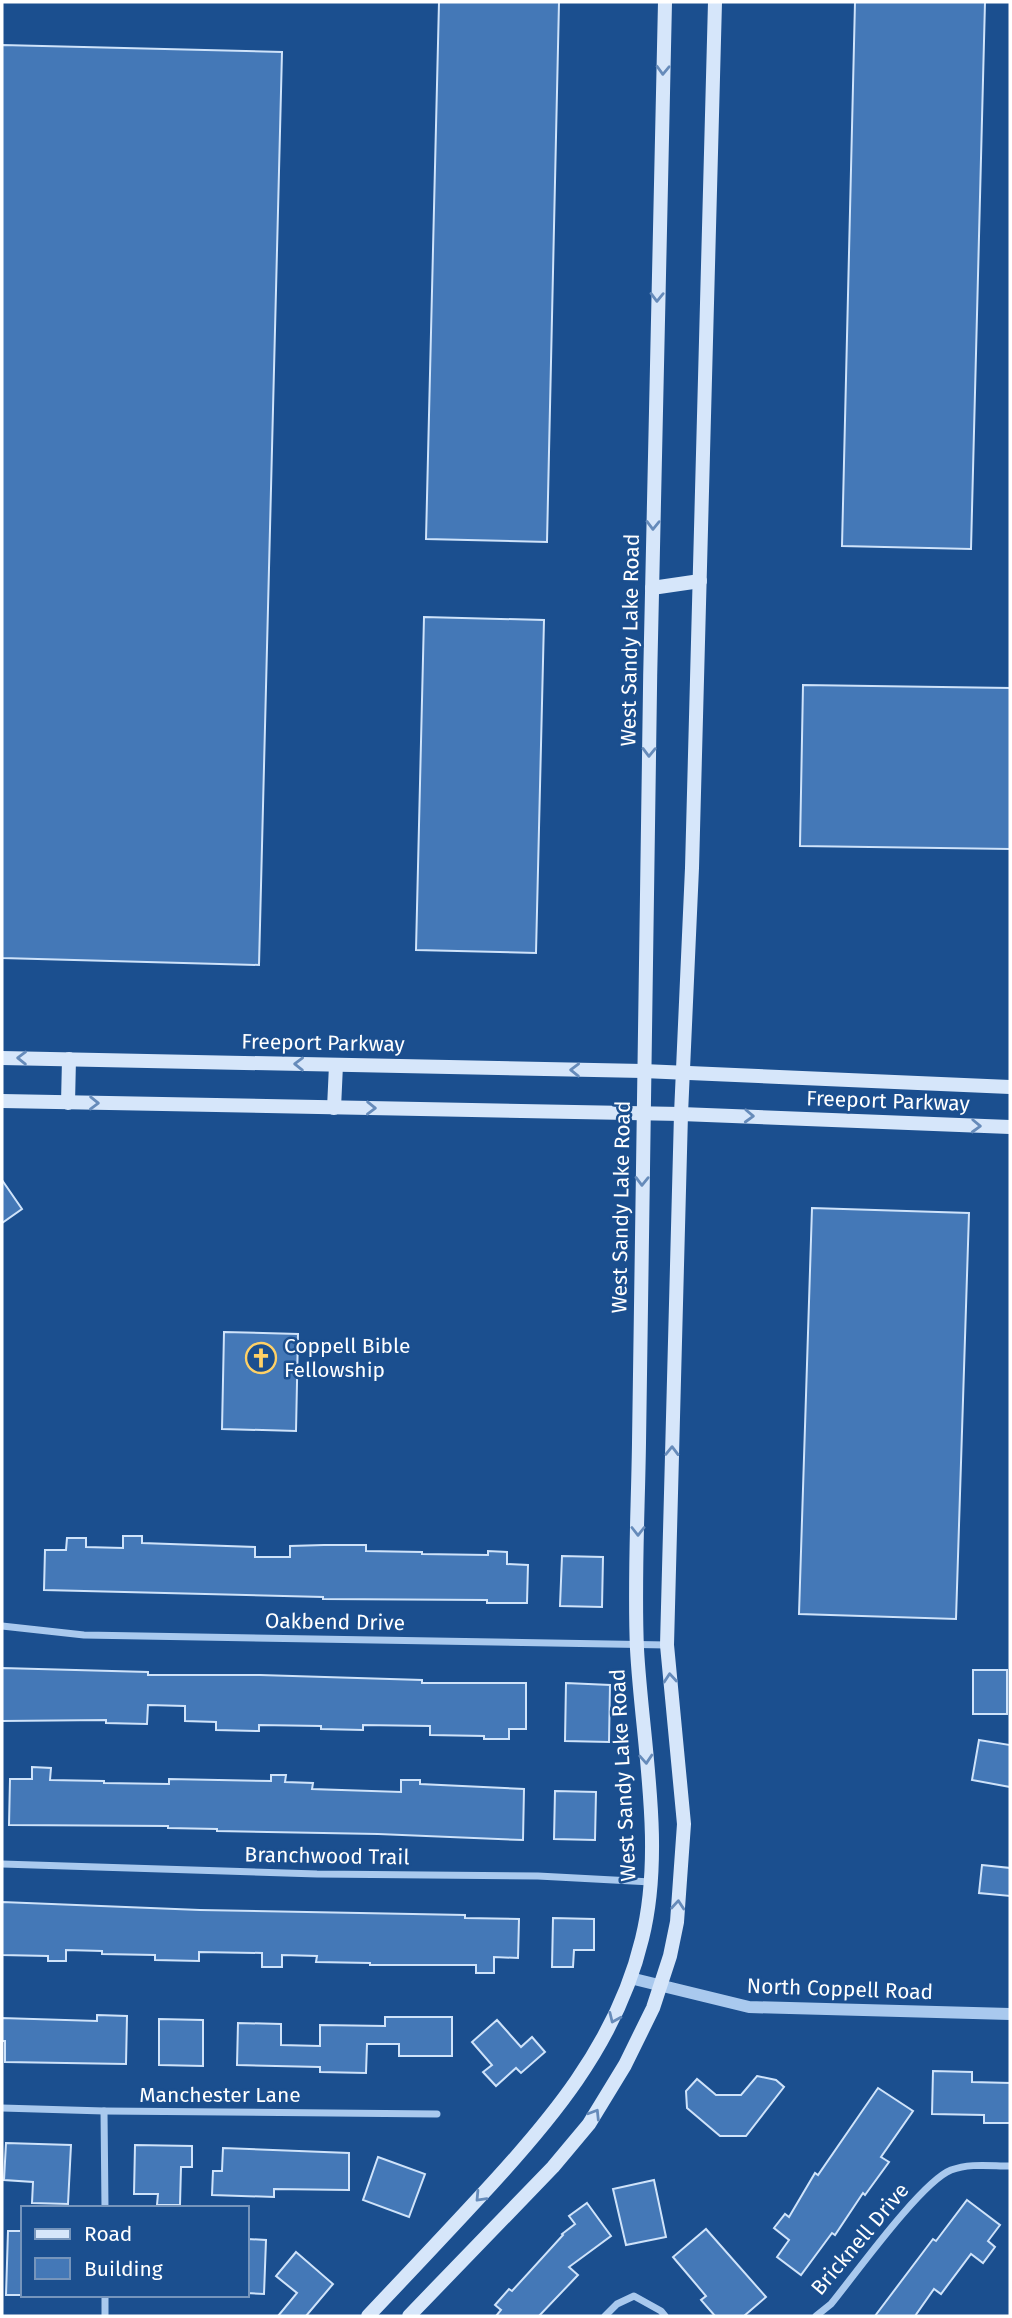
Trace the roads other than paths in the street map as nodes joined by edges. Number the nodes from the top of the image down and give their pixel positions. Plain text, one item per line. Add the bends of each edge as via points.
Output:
1 (665, 2) edge
2 (715, 2) edge
3 (700, 581) junction
4 (652, 588) junction
5 (2, 1058) edge
6 (69, 1059) junction
7 (335, 1065) junction
8 (643, 1071) junction
9 (683, 1072) junction
10 (1010, 1087) edge
11 (2, 1101) edge
12 (68, 1103) junction
13 (334, 1108) junction
14 (643, 1113) junction
15 (681, 1114) junction
16 (1010, 1127) edge
17 (2, 1626) edge
18 (637, 1645) junction
19 (667, 1645) junction
20 (2, 1864) edge
21 (652, 1882) junction
22 (629, 1978) junction
23 (660, 1987) junction
24 (1010, 2014) edge
25 (2, 2108) edge
26 (104, 2111) junction
27 (437, 2114) dead end
28 (1010, 2166) edge
29 (105, 2206) edge
30 (106, 2297) edge
31 (105, 2316) edge
32 (368, 2316) edge
33 (409, 2316) edge
34 (606, 2316) edge
35 (665, 2316) edge
36 (816, 2316) edge

1 -> 4 main road, West Sandy Lake Road
2 - 3 main road
3 - 4 main road
3 - 9 main road
4 -> 8 main road, West Sandy Lake Road
6 -> 5 main road, Freeport Parkway
7 -> 6 main road, Freeport Parkway
6 - 12 main road
8 -> 7 main road, Freeport Parkway
7 - 13 main road
8 - 9 main road, Freeport Parkway
8 - 14 main road, West Sandy Lake Road
9 - 10 main road, Freeport Parkway
9 - 15 main road
11 - 12 main road
12 -> 13 main road
13 -> 14 main road
14 - 15 main road, Freeport Parkway
14 -> 18 main road, West Sandy Lake Road
15 -> 16 main road, Freeport Parkway
19 -> 15 main road
17 - 18 street, Oakbend Drive via 84,1635
18 - 19 street, Oakbend Drive
18 -> 21 main road, West Sandy Lake Road
23 -> 19 main road via 677,1922 684,1824
20 - 21 street, Branchwood Trail
21 - 22 main road, West Sandy Lake Road via 643,1936
22 - 23 street, North Coppell Road
22 -> 32 main road, West Sandy Lake Road via 593,2058 527,2147
23 - 24 street, North Coppell Road via 749,2007
33 -> 23 main road via 589,2124 625,2065
25 - 26 street, Manchester Lane
26 - 27 street, Manchester Lane
26 - 29 street
28 - 36 street, Bricknell Drive via 973,2165 948,2171 924,2190 831,2304
30 - 31 street
34 - 35 street via 634,2296

